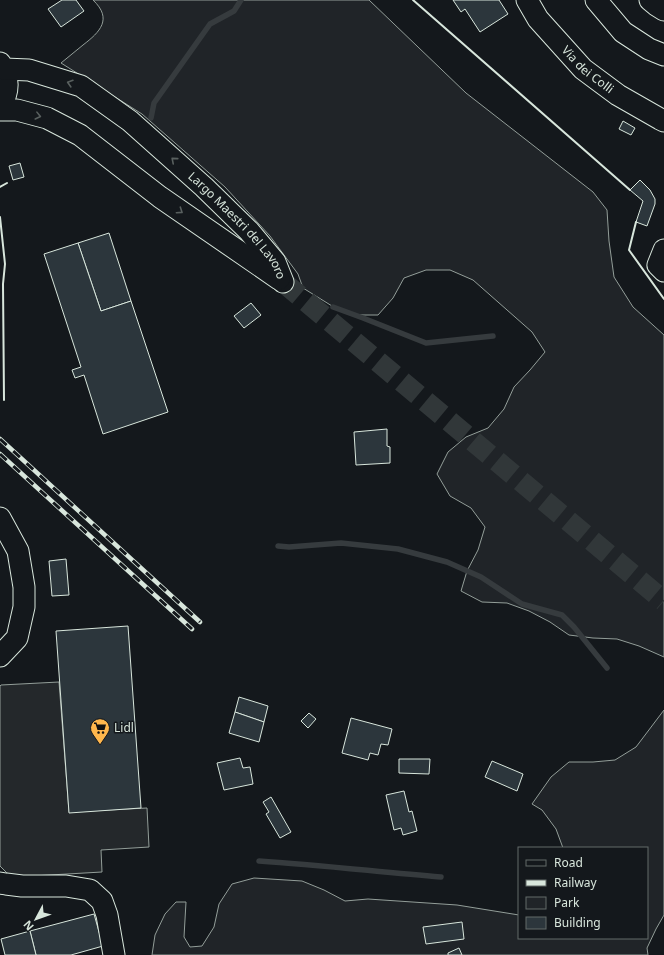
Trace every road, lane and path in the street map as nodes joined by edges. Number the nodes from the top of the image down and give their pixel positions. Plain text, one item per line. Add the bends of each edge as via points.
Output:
1 (527, 0) edge
2 (596, 0) edge
3 (650, 0) edge
4 (664, 10) edge
5 (664, 55) edge
6 (2, 66) edge
7 (0, 106) edge
8 (0, 110) edge
9 (664, 121) edge
10 (664, 250) edge
11 (664, 271) edge
12 (0, 518) edge
13 (0, 656) edge
14 (0, 883) edge
15 (114, 955) edge

1 - 9 street, Via dei Colli via 538,19 583,69 618,94
2 - 5 street via 623,32 649,49
3 - 4 street
6 - 7 street, Largo Maestri del Lavoro via 8,84
8 -> 6 street, Largo Maestri del Lavoro via 17,110 47,118 80,135 160,197 283,282 275,262 249,231 130,121 81,86 29,70
10 - 11 street via 658,265
12 - 13 street via 18,550 24,588 24,607 17,638
14 - 15 street via 66,886 90,890 102,901 108,915

